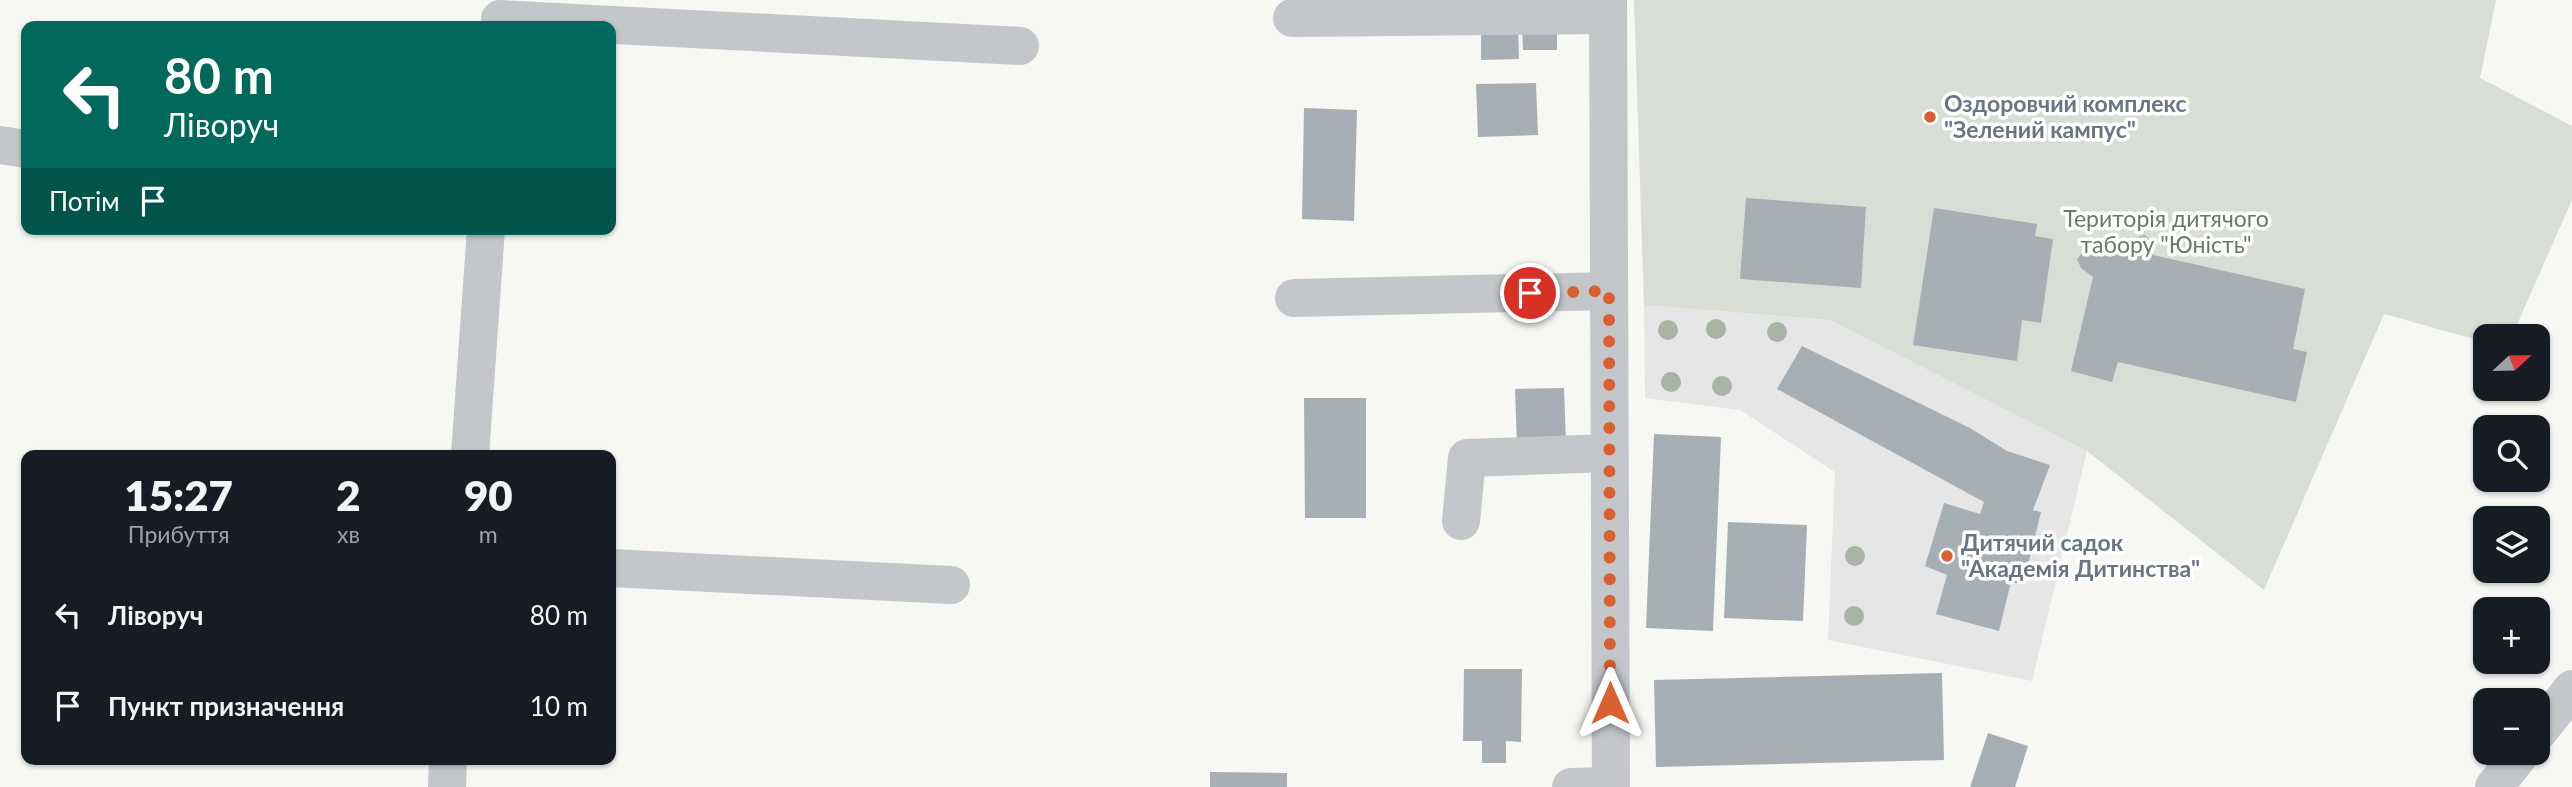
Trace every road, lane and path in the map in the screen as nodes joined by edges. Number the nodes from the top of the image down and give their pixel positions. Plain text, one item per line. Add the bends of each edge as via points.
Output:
1 (1608, 8) edge
2 (500, 15) edge
3 (1292, 18) dead end
4 (601, 21) edge
5 (616, 22) edge
6 (1020, 46) dead end
7 (0, 145) edge
8 (21, 148) edge
9 (486, 235) edge
10 (1609, 291) junction
11 (1294, 298) dead end
12 (470, 450) edge
13 (1609, 453) junction
14 (1461, 521) dead end
15 (616, 568) edge
16 (951, 585) dead end
17 (2572, 689) edge
18 (2550, 717) edge
19 (449, 765) edge
20 (2512, 765) edge
21 (447, 787) edge
22 (1571, 787) edge
23 (1611, 787) edge
24 (2494, 787) edge

1 - 3 street
1 - 10 street
2 - 4 street
5 - 6 street
7 - 8 street
9 - 12 street
10 - 11 street
10 - 13 street
13 - 14 street via 1467,458
13 - 23 street
15 - 16 street
17 - 18 street
19 - 21 street
20 - 24 street
22 - 23 street

